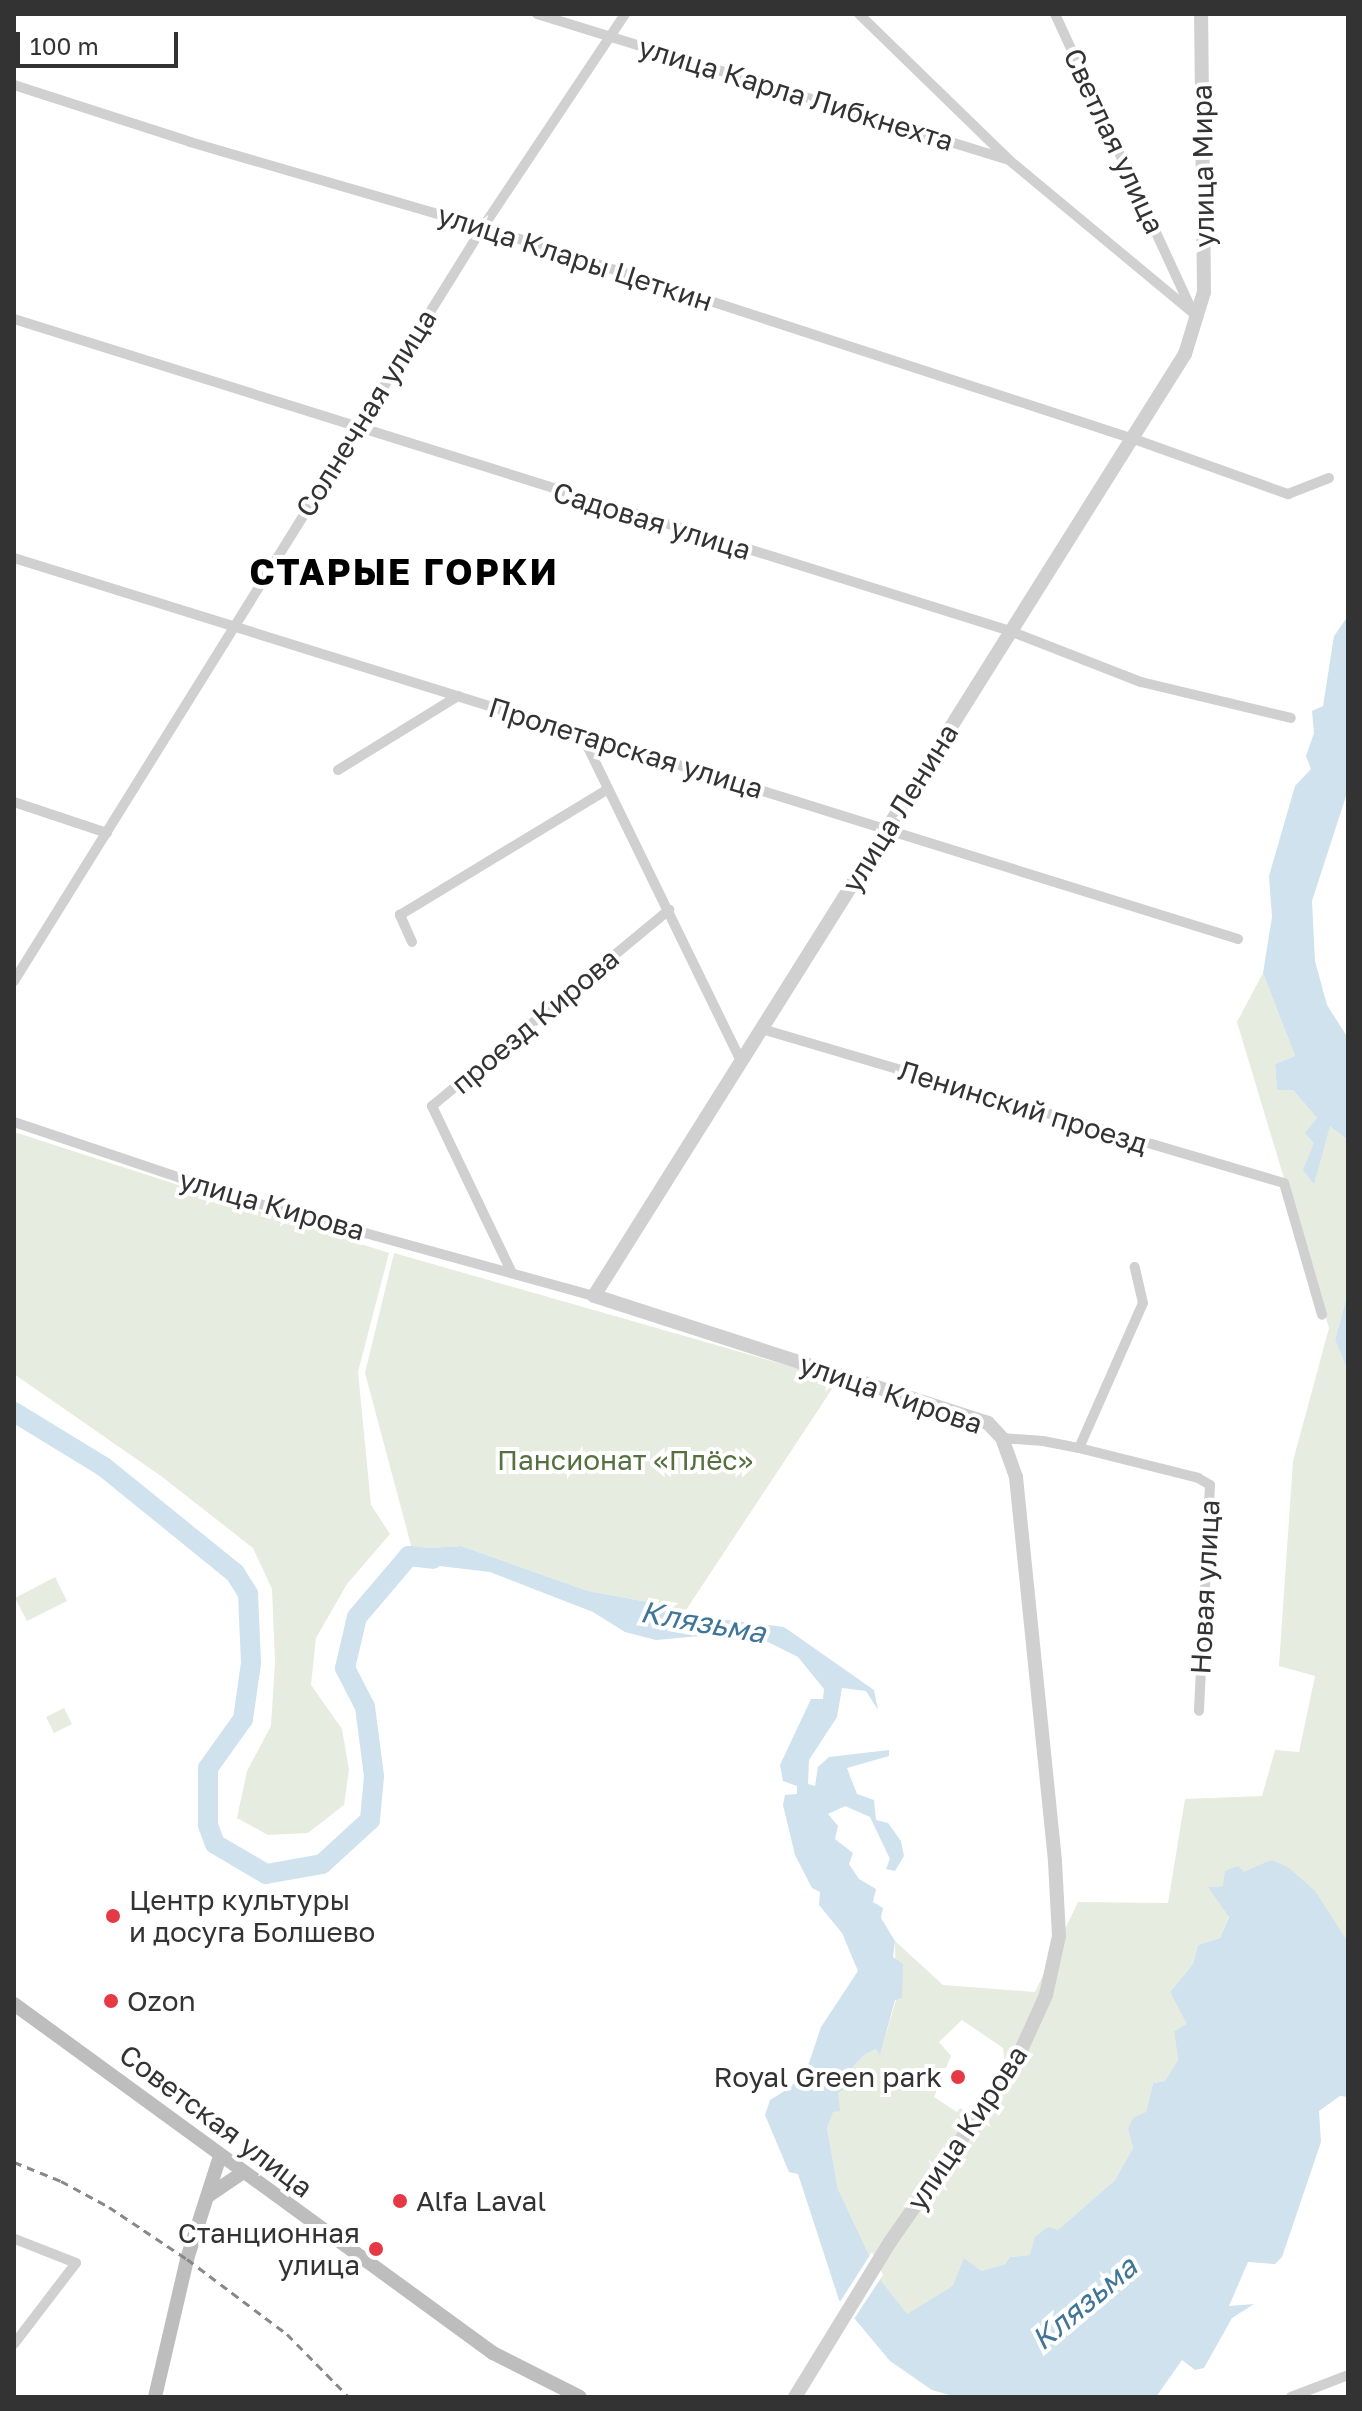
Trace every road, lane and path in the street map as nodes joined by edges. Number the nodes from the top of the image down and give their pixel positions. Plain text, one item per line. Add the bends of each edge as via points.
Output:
1 (537, 14) edge
2 (625, 14) edge
3 (859, 14) edge
4 (1055, 14) edge
5 (1201, 14) edge
6 (610, 37) junction
7 (14, 85) edge
8 (1009, 160) junction
9 (483, 227) junction
10 (1195, 315) junction
11 (14, 319) edge
12 (358, 429) junction
13 (1134, 439) junction
14 (1329, 478) dead end
15 (14, 558) edge
16 (234, 625) junction
17 (1010, 631) junction
18 (458, 696) junction
19 (1291, 718) dead end
20 (581, 733) junction
21 (338, 770) dead end
22 (606, 790) junction
23 (14, 802) edge
24 (886, 830) junction
25 (107, 833) junction
26 (669, 910) junction
27 (1238, 939) dead end
28 (412, 942) dead end
29 (14, 981) edge
30 (762, 1029) junction
31 (741, 1061) junction
32 (14, 1122) edge
33 (1135, 1267) dead end
34 (511, 1271) junction
35 (594, 1296) junction
36 (1322, 1315) dead end
37 (1002, 1438) junction
38 (1079, 1448) junction
39 (1199, 1711) dead end
40 (14, 2004) edge
41 (220, 2156) junction
42 (242, 2173) junction
43 (208, 2196) junction
44 (15, 2239) edge
45 (14, 2344) edge
46 (1348, 2375) edge
47 (155, 2397) edge
48 (580, 2397) edge
49 (795, 2397) edge
50 (1291, 2397) edge

1 - 6 street, улица Карла Либкнехта
2 - 6 street, Солнечная улица
3 - 8 street
4 - 10 street, Светлая улица
5 - 10 street, улица Мира via 1204,292
6 - 8 street, улица Карла Либкнехта
6 - 9 street, Солнечная улица
7 - 9 street, улица Клары Цеткин
8 - 10 street
9 - 12 street, Солнечная улица
9 - 13 street, улица Клары Цеткин
10 - 13 street, улица Ленина via 1185,354
11 - 12 street, Садовая улица
12 - 16 street, Солнечная улица
12 - 17 street, Садовая улица
13 - 14 street, улица Клары Цеткин via 1288,494
13 - 17 street, улица Ленина
15 - 16 street, Пролетарская улица
16 - 18 street, Пролетарская улица
16 - 25 street, Солнечная улица
17 - 19 street, Садовая улица via 1141,682
17 - 24 street, улица Ленина
18 - 20 street, Пролетарская улица
18 - 21 street
20 - 22 street
20 - 24 street, Пролетарская улица
22 - 26 street
22 - 28 street via 400,915
23 - 25 street
24 - 27 street, Пролетарская улица
24 - 30 street, улица Ленина
25 - 29 street, Солнечная улица
26 - 31 street
26 - 34 street, проезд Кирова via 432,1106
30 - 31 street, улица Ленина
30 - 36 street, Ленинский проезд via 1284,1183
31 - 35 street, улица Ленина
32 - 34 street, улица Кирова via 249,1201
33 - 38 street via 1143,1303
34 - 35 street, улица Кирова
35 - 37 street, улица Кирова via 969,1416 988,1423
37 - 38 street, Новая улица
37 - 49 street, улица Кирова via 1016,1477 1059,1936 1046,1995 1017,2059 890,2242
38 - 39 street, Новая улица via 1210,1485
40 - 41 main road, Советская улица
41 - 42 main road, Советская улица
41 - 43 main road
42 - 43 main road
42 - 48 main road, Советская улица via 493,2353
43 - 47 main road via 187,2259
44 - 45 street via 76,2263
46 - 50 street

